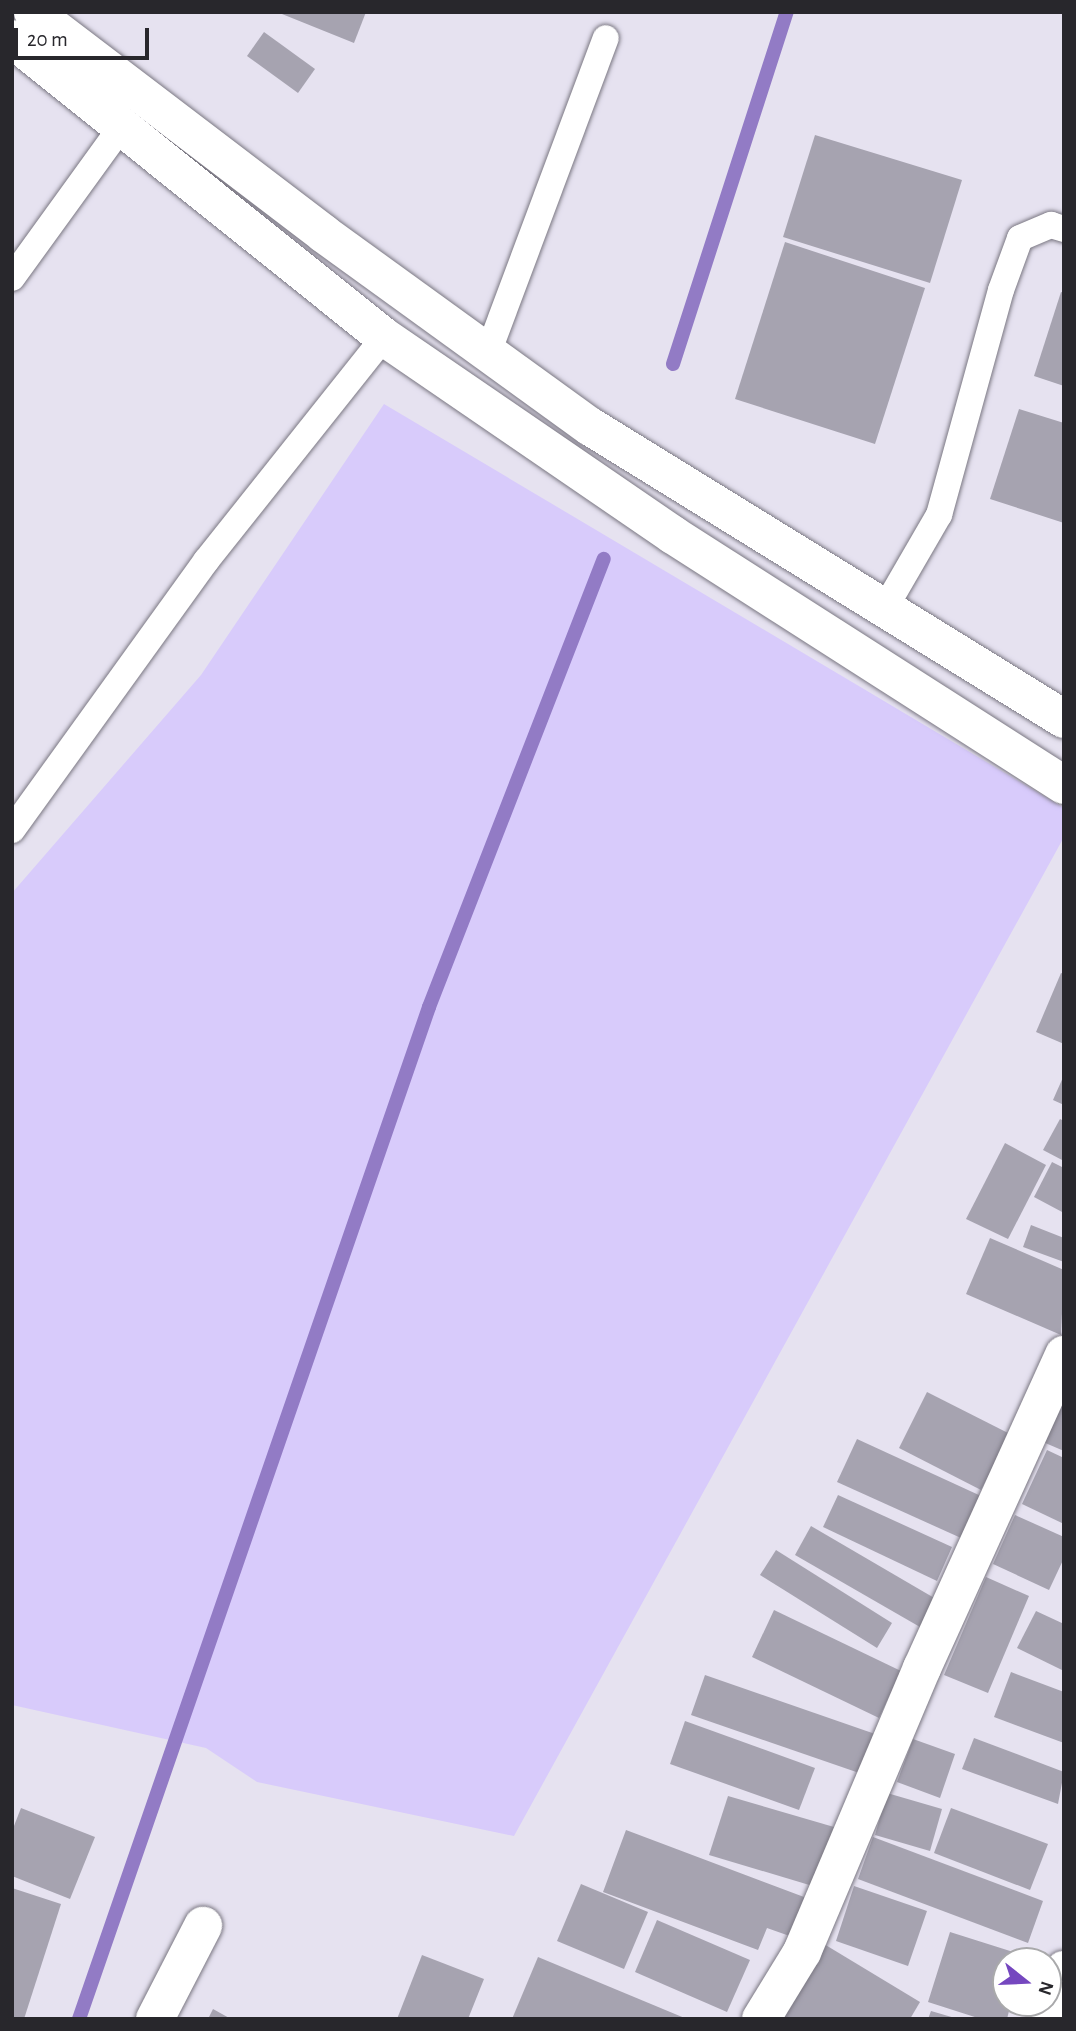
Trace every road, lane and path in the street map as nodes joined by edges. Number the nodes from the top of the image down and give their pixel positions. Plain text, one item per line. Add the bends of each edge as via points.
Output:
1 (33, 12) edge
2 (606, 38) dead end
3 (12, 40) edge
4 (120, 129) junction
5 (1064, 229) edge
6 (12, 278) edge
7 (384, 337) junction
8 (488, 353) junction
9 (885, 608) junction
10 (1064, 719) edge
11 (1064, 785) edge
12 (12, 830) edge
13 (1064, 1355) edge
14 (203, 1926) dead end
15 (1064, 1970) edge
16 (155, 2019) edge
17 (761, 2019) edge
18 (1047, 2019) edge

1 - 8 street
2 - 8 lane
3 - 4 street
4 - 6 lane
4 - 7 street
5 - 9 lane via 1051,225 1020,238 1001,290 939,515
7 - 11 street via 673,535
7 - 12 lane via 206,561
8 - 9 street via 591,427
9 - 10 street
13 - 17 street via 922,1668 802,1952
14 - 16 street
15 - 18 street

